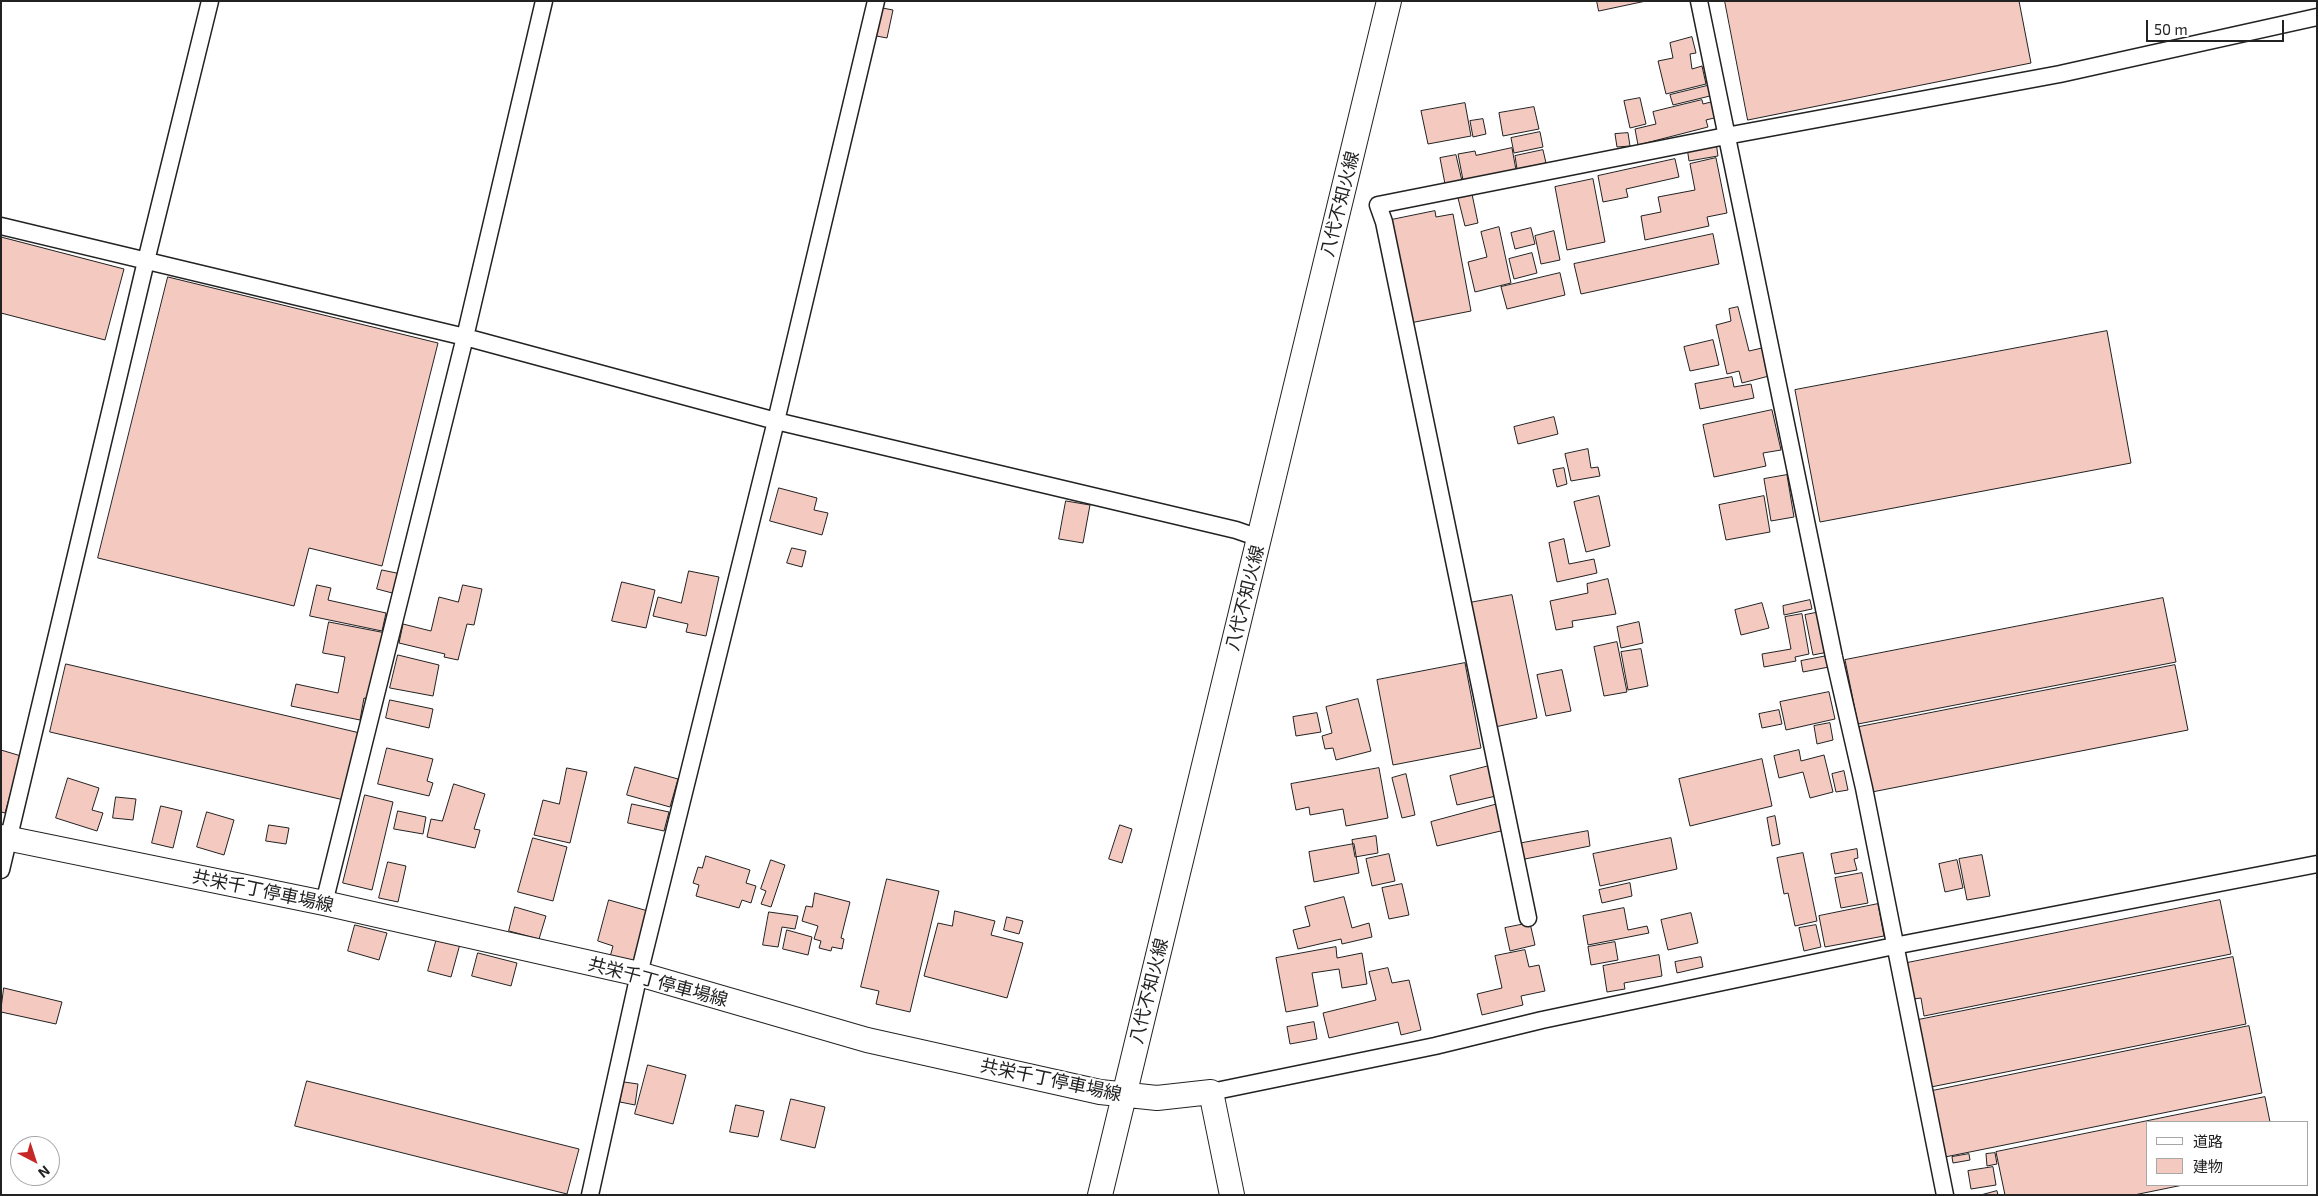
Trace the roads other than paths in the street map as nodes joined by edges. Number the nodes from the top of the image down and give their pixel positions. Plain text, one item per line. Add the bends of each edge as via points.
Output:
1 (210, 1) edge
2 (544, 1) edge
3 (876, 1) edge
4 (1389, 1) edge
5 (1699, 1) edge
6 (2317, 17) edge
7 (1726, 136) junction
8 (1, 226) edge
9 (146, 262) junction
10 (466, 337) junction
11 (776, 421) junction
12 (1259, 538) junction
13 (5, 838) edge
14 (2317, 864) edge
15 (1, 870) edge
16 (324, 903) junction
17 (1528, 918) dead end
18 (1894, 946) junction
19 (639, 974) junction
20 (1211, 1092) junction
21 (1124, 1095) junction
22 (590, 1195) edge
23 (1100, 1195) edge
24 (1232, 1195) edge
25 (1945, 1195) edge

1 - 9 street
2 - 10 street
3 - 11 street
4 - 12 main road, 八代不知火線
5 - 7 street
6 - 7 street via 2060,74
7 - 17 street via 1378,205
7 - 18 street via 1864,788
8 - 9 street
9 - 10 street
9 - 13 street
10 - 11 street
10 - 16 street
11 - 12 street
11 - 19 street
12 - 21 main road, 八代不知火線
13 - 15 street
13 - 16 main road, 共栄千丁停車場線
14 - 18 street
16 - 19 main road, 共栄千丁停車場線
18 - 20 street
18 - 25 street
19 - 21 main road, 共栄千丁停車場線 via 867,1040
19 - 22 street
20 - 21 main road, 共栄千丁停車場線 via 1157,1098
20 - 24 main road
21 - 23 main road, 八代不知火線

